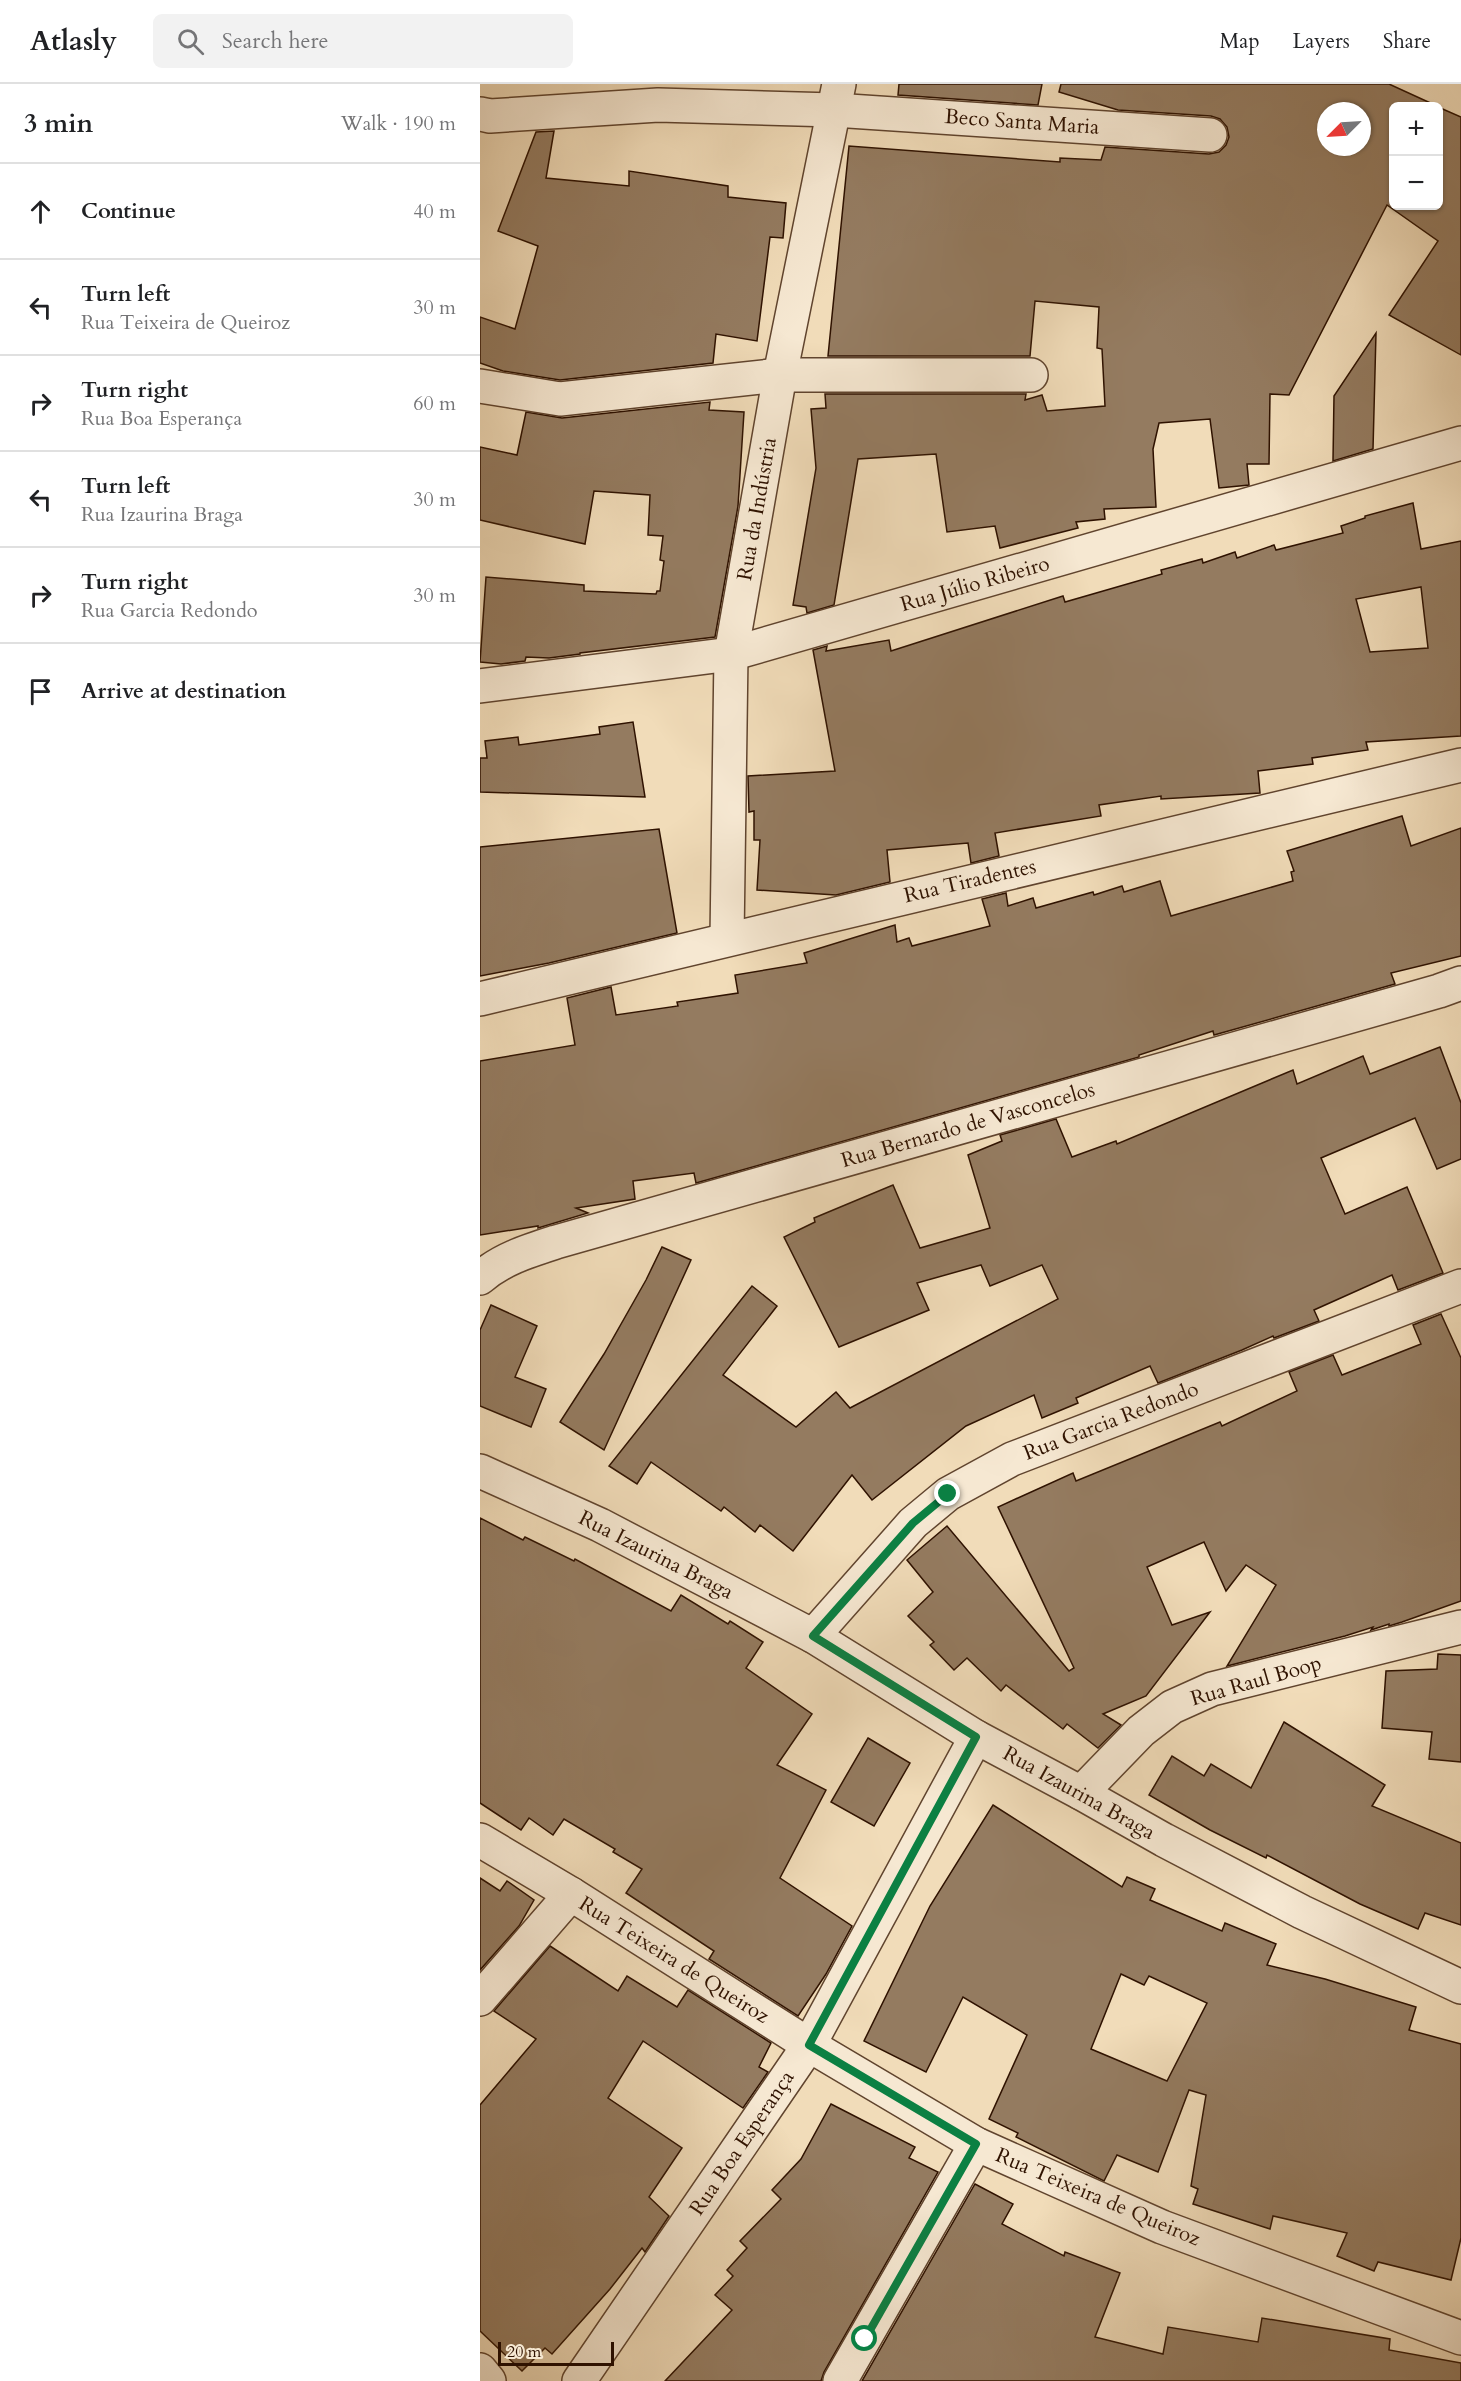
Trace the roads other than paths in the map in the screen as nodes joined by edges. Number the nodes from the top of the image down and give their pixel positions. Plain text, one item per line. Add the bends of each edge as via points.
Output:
1 (836, 97) edge
2 (480, 114) edge
3 (1210, 135) dead end
4 (780, 375) junction
5 (1031, 375) dead end
6 (480, 386) edge
7 (1461, 442) edge
8 (731, 654) junction
9 (480, 686) edge
10 (1461, 765) edge
11 (727, 939) junction
12 (1461, 983) edge
13 (480, 999) edge
14 (480, 1278) edge
15 (1461, 1286) edge
16 (480, 1471) edge
17 (1461, 1627) edge
18 (813, 1636) junction
19 (976, 1737) junction
20 (1082, 1793) junction
21 (480, 1840) edge
22 (571, 1894) junction
23 (1461, 1987) edge
24 (480, 1999) edge
25 (809, 2045) junction
26 (976, 2144) junction
27 (1461, 2338) edge
28 (480, 2370) edge
29 (489, 2381) edge
30 (579, 2381) edge
31 (840, 2381) edge

1 - 2 street, Beco Santa Maria
1 - 3 street, Beco Santa Maria
1 - 4 street, Rua da Indústria
4 - 5 street
4 - 6 street via 560,399
4 - 8 street, Rua da Indústria
7 - 8 street, Rua Júlio Ribeiro
8 - 9 street, Rua Júlio Ribeiro
8 - 11 street, Rua da Indústria
10 - 11 street, Rua Tiradentes
11 - 13 street, Rua Tiradentes
12 - 14 street, Rua Bernardo de Vasconcelos via 520,1253 493,1266
15 - 18 street, Rua Garcia Redondo via 1012,1459 948,1494 913,1523
16 - 18 street, Rua Izaurina Braga via 600,1525
17 - 20 street, Rua Raul Boop via 1212,1689 1172,1707 1141,1731
18 - 19 street, Rua Izaurina Braga
19 - 20 street, Rua Izaurina Braga
19 - 25 street, Rua Boa Esperança
20 - 23 street, Rua Izaurina Braga via 1302,1912
21 - 22 street, Rua Teixeira de Queiroz
22 - 24 street
22 - 25 street, Rua Teixeira de Queiroz
25 - 26 street, Rua Teixeira de Queiroz
25 - 30 street, Rua Boa Esperança
26 - 27 street, Rua Teixeira de Queiroz via 1162,2227
26 - 31 street
28 - 29 street

